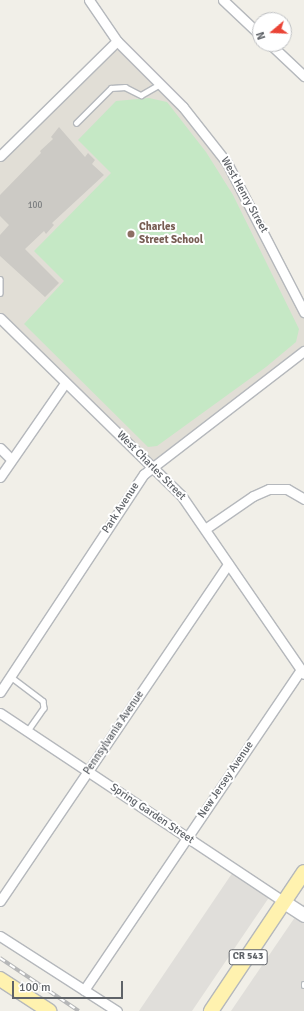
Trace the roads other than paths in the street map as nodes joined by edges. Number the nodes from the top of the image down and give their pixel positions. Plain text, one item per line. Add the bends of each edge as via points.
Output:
1 (89, 0) edge
2 (223, 0) edge
3 (252, 27) edge
4 (117, 41) junction
5 (278, 52) edge
6 (304, 76) edge
7 (160, 84) junction
8 (76, 123) dead end
9 (0, 156) edge
10 (0, 279) edge
11 (0, 293) edge
12 (304, 312) edge
13 (0, 318) edge
14 (304, 351) edge
15 (65, 383) junction
16 (0, 448) edge
17 (12, 459) junction
18 (153, 466) junction
19 (0, 477) edge
20 (304, 499) edge
21 (205, 529) junction
22 (228, 564) junction
23 (303, 672) edge
24 (10, 676) junction
25 (0, 692) edge
26 (0, 713) edge
27 (28, 731) junction
28 (88, 771) junction
29 (187, 837) junction
30 (304, 872) edge
31 (0, 901) edge
32 (284, 902) junction
33 (304, 916) edge
34 (0, 936) edge
35 (0, 979) edge
36 (84, 990) junction
37 (49, 1011) edge
38 (117, 1011) edge
39 (212, 1011) edge

1 - 4 street, West Henry Street
2 - 3 street
4 - 7 street, West Henry Street
4 - 9 street
5 - 6 street
7 - 8 lane via 141,95 125,87 111,88
7 - 12 street, West Henry Street via 197,122 228,163
10 - 11 lane
13 - 15 street, West Charles Street
14 - 18 street, Park Avenue
15 - 17 street
15 - 18 street, West Charles Street
16 - 17 street
17 - 19 street
18 - 21 street, West Charles Street via 181,495
18 - 24 street, Park Avenue via 144,474
20 - 21 street via 287,489 269,489 253,496
21 - 22 street, West Charles Street
22 - 23 street, West Charles Street
22 - 28 street, Pennsylvania Avenue
23 - 29 street, New Jersey Avenue
24 - 25 street, Park Avenue
24 - 27 lane via 43,701 44,708
26 - 27 street, Spring Garden Street
27 - 28 street, Spring Garden Street
28 - 29 street, Spring Garden Street
28 - 31 street, Pennsylvania Avenue
29 - 32 street, Spring Garden Street
29 - 36 street, New Jersey Avenue
30 - 32 main road, CR 543
32 - 33 street, Spring Garden Street
32 - 39 main road, CR 543
34 - 36 street
35 - 37 main road
36 - 38 street

